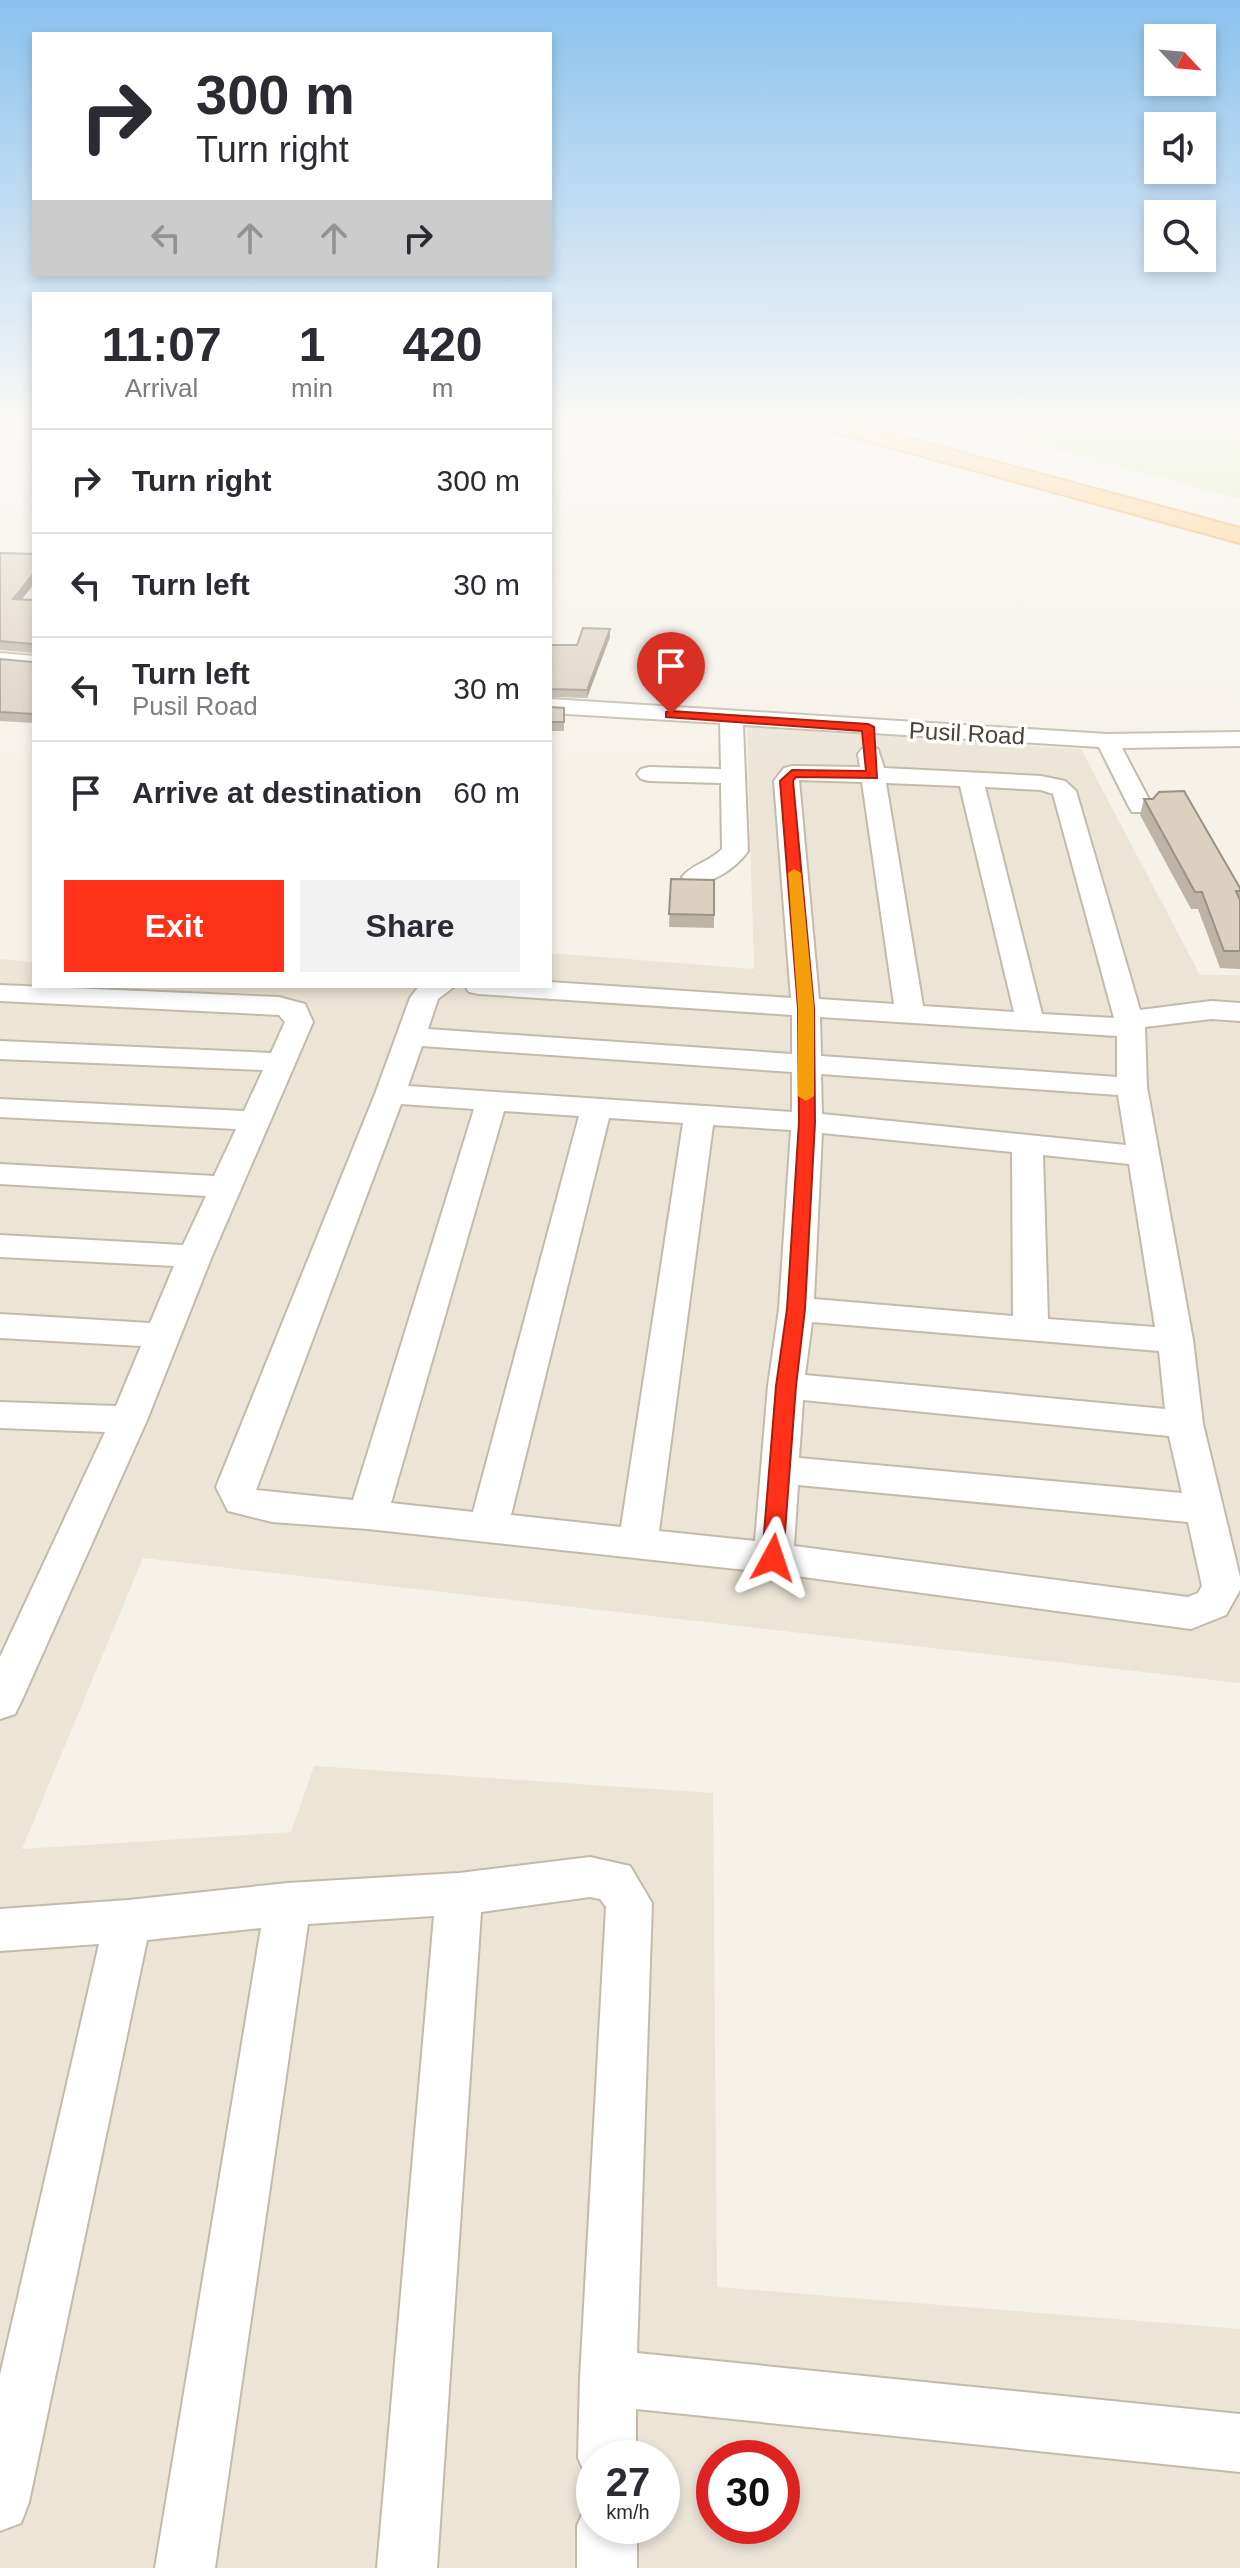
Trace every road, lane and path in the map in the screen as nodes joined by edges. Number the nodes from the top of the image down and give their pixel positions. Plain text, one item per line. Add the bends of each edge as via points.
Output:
1 (0, 659) edge
2 (32, 662) edge
3 (552, 706) edge
4 (731, 718) junction
5 (868, 727) junction
6 (1240, 739) edge
7 (1107, 741) junction
8 (649, 774) dead end
9 (872, 775) junction
10 (734, 776) junction
11 (971, 781) junction
12 (1141, 807) edge
13 (695, 877) edge
14 (436, 988) edge
15 (509, 988) edge
16 (0, 993) edge
17 (806, 1008) junction
18 (1240, 1012) edge
19 (910, 1014) junction
20 (1030, 1021) junction
21 (1130, 1024) junction
22 (410, 1036) junction
23 (0, 1050) edge
24 (283, 1062) junction
25 (806, 1064) junction
26 (1132, 1087) junction
27 (390, 1094) junction
28 (492, 1101) junction
29 (0, 1108) edge
30 (596, 1108) junction
31 (699, 1115) junction
32 (254, 1121) junction
33 (807, 1122) junction
34 (1027, 1144) junction
35 (1145, 1156) junction
36 (0, 1174) edge
37 (227, 1187) junction
38 (0, 1246) edge
39 (195, 1256) junction
40 (796, 1309) junction
41 (0, 1326) edge
42 (1031, 1329) junction
43 (163, 1336) junction
44 (1175, 1340) junction
45 (786, 1386) junction
46 (0, 1415) edge
47 (129, 1420) junction
48 (1185, 1424) junction
49 (780, 1470) junction
50 (1203, 1509) junction
51 (368, 1515) junction
52 (488, 1528) junction
53 (638, 1545) junction
54 (773, 1558) junction
55 (0, 1702) edge
56 (459, 1894) junction
57 (288, 1904) junction
58 (128, 1921) junction
59 (0, 1930) edge
60 (608, 2378) junction
61 (607, 2440) edge
62 (1240, 2443) edge
63 (0, 2502) edge
64 (607, 2544) edge
65 (185, 2568) edge
66 (407, 2568) edge
67 (607, 2568) edge

1 - 2 street
3 - 4 street, Pusil Road
4 - 5 street, Pusil Road
4 - 10 street
5 - 7 street, Pusil Road
5 - 9 street
6 - 7 street, Pusil Road
7 - 12 street
8 - 10 street
9 - 11 street
9 - 17 street via 792,773 786,781
9 - 19 street
10 - 13 street via 735,851
11 - 20 street
11 - 21 street via 1041,783 1064,791
14 - 22 street via 424,998
15 - 17 street
16 - 24 street via 279,1006 295,1010 299,1022
17 - 19 street
17 - 25 street
18 - 21 street via 1211,1010
19 - 20 street
20 - 21 street
21 - 26 street
22 - 25 street
22 - 27 street
23 - 24 street
24 - 32 street
25 - 26 street
25 - 33 street
26 - 35 street
27 - 28 street
27 - 51 street via 235,1487 242,1501 272,1508
28 - 30 street
28 - 51 street
29 - 32 street
30 - 31 street
30 - 52 street
31 - 33 street
31 - 53 street
32 - 37 street
33 - 34 street
33 - 40 street
34 - 35 street
34 - 42 street
35 - 44 street
36 - 37 street
37 - 39 street
38 - 39 street
39 - 43 street
40 - 42 street
40 - 45 street
41 - 43 street
42 - 44 street
43 - 47 street
44 - 48 street
45 - 48 street
45 - 49 street
46 - 47 street
47 - 55 street
48 - 50 street
49 - 50 street
49 - 54 street
50 - 54 street via 1222,1586 1212,1604 1191,1613
51 - 52 street
52 - 53 street
53 - 54 street
56 - 57 street
56 - 60 street via 590,1877 614,1880 629,1903
56 - 66 street
57 - 58 street
57 - 65 street
58 - 59 street
58 - 63 street
60 - 61 street
60 - 62 street
64 - 67 street

